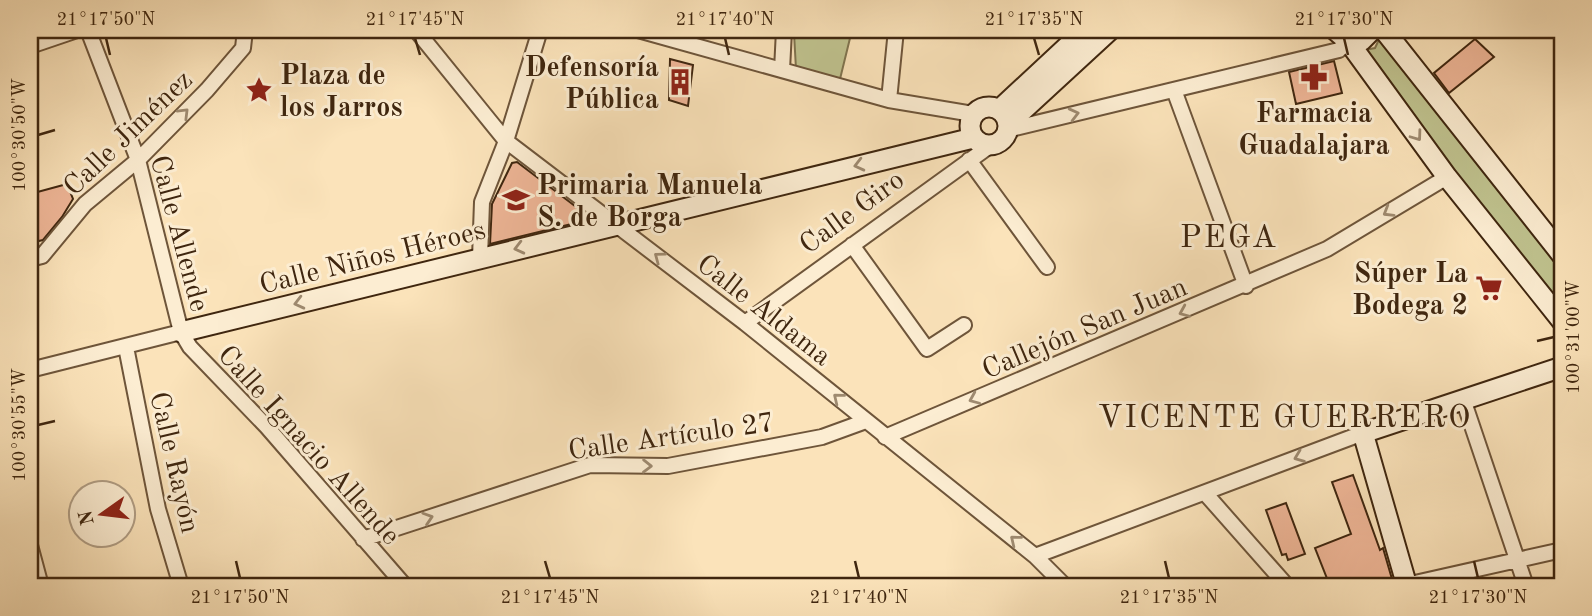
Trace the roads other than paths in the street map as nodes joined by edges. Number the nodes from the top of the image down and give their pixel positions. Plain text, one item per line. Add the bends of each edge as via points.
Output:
1 (78, 30) edge
2 (88, 30) edge
3 (245, 30) edge
4 (416, 30) edge
5 (540, 30) edge
6 (643, 30) edge
7 (784, 30) edge
8 (896, 30) edge
9 (1085, 30) edge
10 (1110, 30) edge
11 (1372, 30) edge
12 (1384, 30) edge
13 (1341, 35) edge
14 (30, 46) edge
15 (782, 71) junction
16 (1174, 90) junction
17 (889, 100) junction
18 (973, 114) junction
19 (1005, 121) junction
20 (506, 141) junction
21 (982, 141) junction
22 (138, 160) junction
23 (969, 160) junction
24 (1447, 177) junction
25 (616, 224) junction
26 (852, 245) junction
27 (1562, 255) edge
28 (30, 258) edge
29 (480, 258) junction
30 (1047, 267) dead end
31 (1246, 286) junction
32 (1562, 321) edge
33 (746, 323) junction
34 (964, 325) dead end
35 (181, 332) junction
36 (126, 347) junction
37 (1562, 367) edge
38 (30, 370) edge
39 (1464, 402) junction
40 (866, 421) junction
41 (1363, 433) junction
42 (885, 437) junction
43 (1205, 492) junction
44 (363, 539) junction
45 (30, 545) edge
46 (1562, 550) edge
47 (1035, 556) junction
48 (1516, 559) junction
49 (41, 586) edge
50 (181, 586) edge
51 (405, 586) edge
52 (1065, 586) edge
53 (1287, 586) edge
54 (1407, 586) edge
55 (1526, 586) edge

1 - 14 street
2 - 22 street, Calle Allende
22 -> 3 street, Calle Jiménez via 243,48
4 - 20 street, Calle Aldama
5 - 20 street
6 - 15 street
7 - 15 street
8 - 17 street
9 - 19 street
10 - 19 street
11 - 13 street via 1361,41
12 - 27 street
13 - 16 street via 1339,50
13 -> 24 street
15 - 17 street
19 -> 16 street
16 - 31 street
17 - 18 street
18 - 19 street via 988,107
18 - 21 street via 970,125
19 - 21 street via 1002,140
20 - 25 street, Calle Aldama
20 - 29 street via 482,202
21 - 23 street, Calle Giro
21 -> 25 street, Calle Niños Héroes
22 - 28 street, Calle Jiménez via 85,204 42,256
22 - 35 street, Calle Allende
23 - 26 street, Calle Giro
23 - 30 street
24 -> 31 street, Callejón San Juan via 1327,249
24 - 32 street
25 -> 29 street, Calle Niños Héroes
33 -> 25 street, Calle Aldama
26 - 33 street, Calle Giro
26 - 34 street via 927,349
29 -> 35 street, Calle Niños Héroes
31 -> 42 street, Callejón San Juan
40 -> 33 street, Calle Aldama
35 - 36 street, Calle Niños Héroes
35 - 44 street, Calle Ignacio Allende via 190,348 267,426
36 - 38 street, Calle Niños Héroes
36 - 50 street, Calle Rayón via 158,509
37 - 39 street
39 - 41 street
39 - 48 street
40 - 42 street, Calle Aldama
44 -> 40 street, Calle Artículo 27 via 590,465 668,466 822,437
41 -> 43 street
41 - 54 street
47 -> 42 street, Calle Aldama
43 - 47 street
43 - 53 street
44 - 51 street, Calle Ignacio Allende
45 - 49 street
46 - 48 street
47 - 52 street, Calle Aldama
48 - 54 street
48 - 55 street

